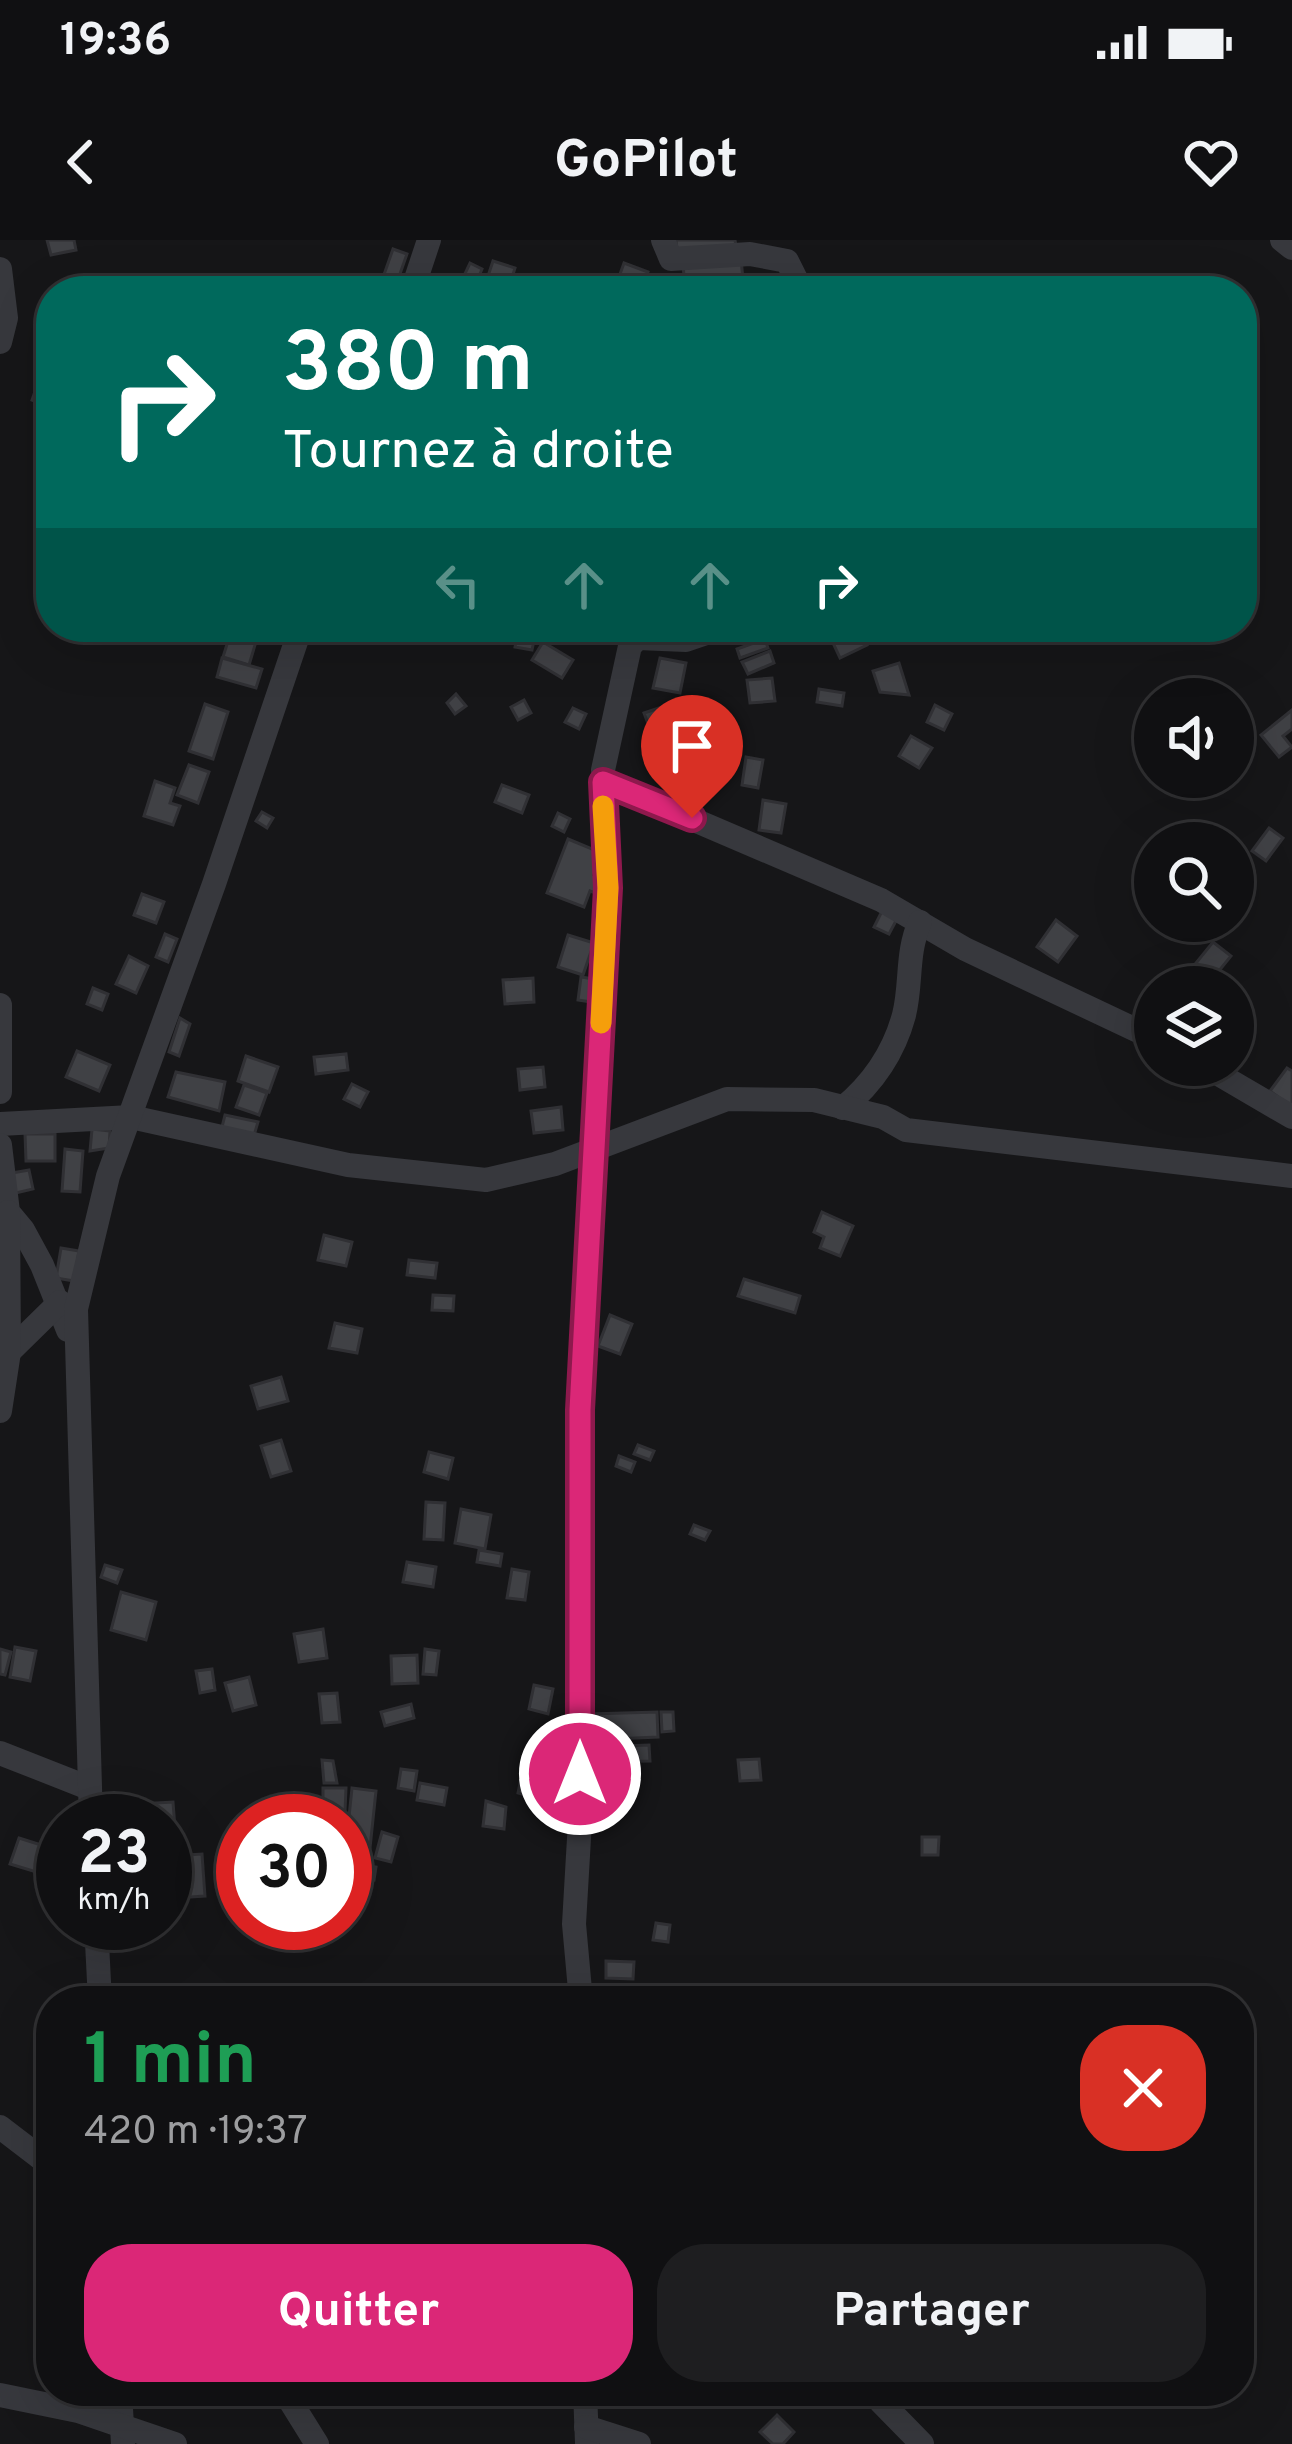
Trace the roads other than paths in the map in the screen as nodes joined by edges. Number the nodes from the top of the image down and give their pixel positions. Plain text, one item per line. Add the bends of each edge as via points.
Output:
1 (429, 240) edge
2 (663, 240) edge
3 (1282, 240) edge
4 (1292, 248) edge
5 (0, 269) edge
6 (417, 276) edge
7 (796, 276) edge
8 (0, 342) edge
9 (296, 642) edge
10 (634, 642) edge
11 (603, 782) junction
12 (920, 922) junction
13 (0, 1005) edge
14 (1134, 1029) edge
15 (1238, 1086) edge
16 (0, 1092) edge
17 (843, 1108) junction
18 (131, 1117) junction
19 (1292, 1118) edge
20 (0, 1124) edge
21 (0, 1145) edge
22 (593, 1150) junction
23 (1292, 1176) edge
24 (8, 1212) junction
25 (60, 1303) junction
26 (9, 1352) junction
27 (75, 1355) junction
28 (0, 1411) edge
29 (0, 1753) edge
30 (89, 1788) junction
31 (89, 1794) edge
32 (97, 1950) edge
33 (99, 1986) edge
34 (580, 1986) edge
35 (0, 2127) edge
36 (36, 2155) edge
37 (0, 2395) edge
38 (36, 2402) edge
39 (54, 2406) edge
40 (293, 2406) edge
41 (586, 2406) edge
42 (885, 2406) edge
43 (122, 2435) edge
44 (587, 2436) edge
45 (176, 2444) edge
46 (317, 2444) edge
47 (639, 2444) edge
48 (922, 2444) edge

1 - 6 street
2 - 7 street via 671,259 750,254 787,261
3 - 4 street
5 - 8 street
9 - 18 street
10 - 11 street
11 - 12 street
11 - 22 street via 608,888
12 - 14 street
12 - 17 street via 910,943 904,1014 875,1078
13 - 16 street
15 - 19 street
17 - 22 street via 727,1100
17 - 23 street via 906,1130
18 - 20 street
18 - 22 street via 273,1152 443,1178 486,1180
18 - 27 street via 87,1248
21 - 24 street
22 - 34 street via 580,1410
24 - 25 street
24 - 26 street
25 - 26 street
25 - 27 street
26 - 28 street
27 - 30 street
29 - 30 street
30 - 31 street
32 - 33 street
35 - 36 street
37 - 38 street
39 - 43 street
40 - 46 street
41 - 44 street
42 - 48 street
43 - 45 street
44 - 47 street

